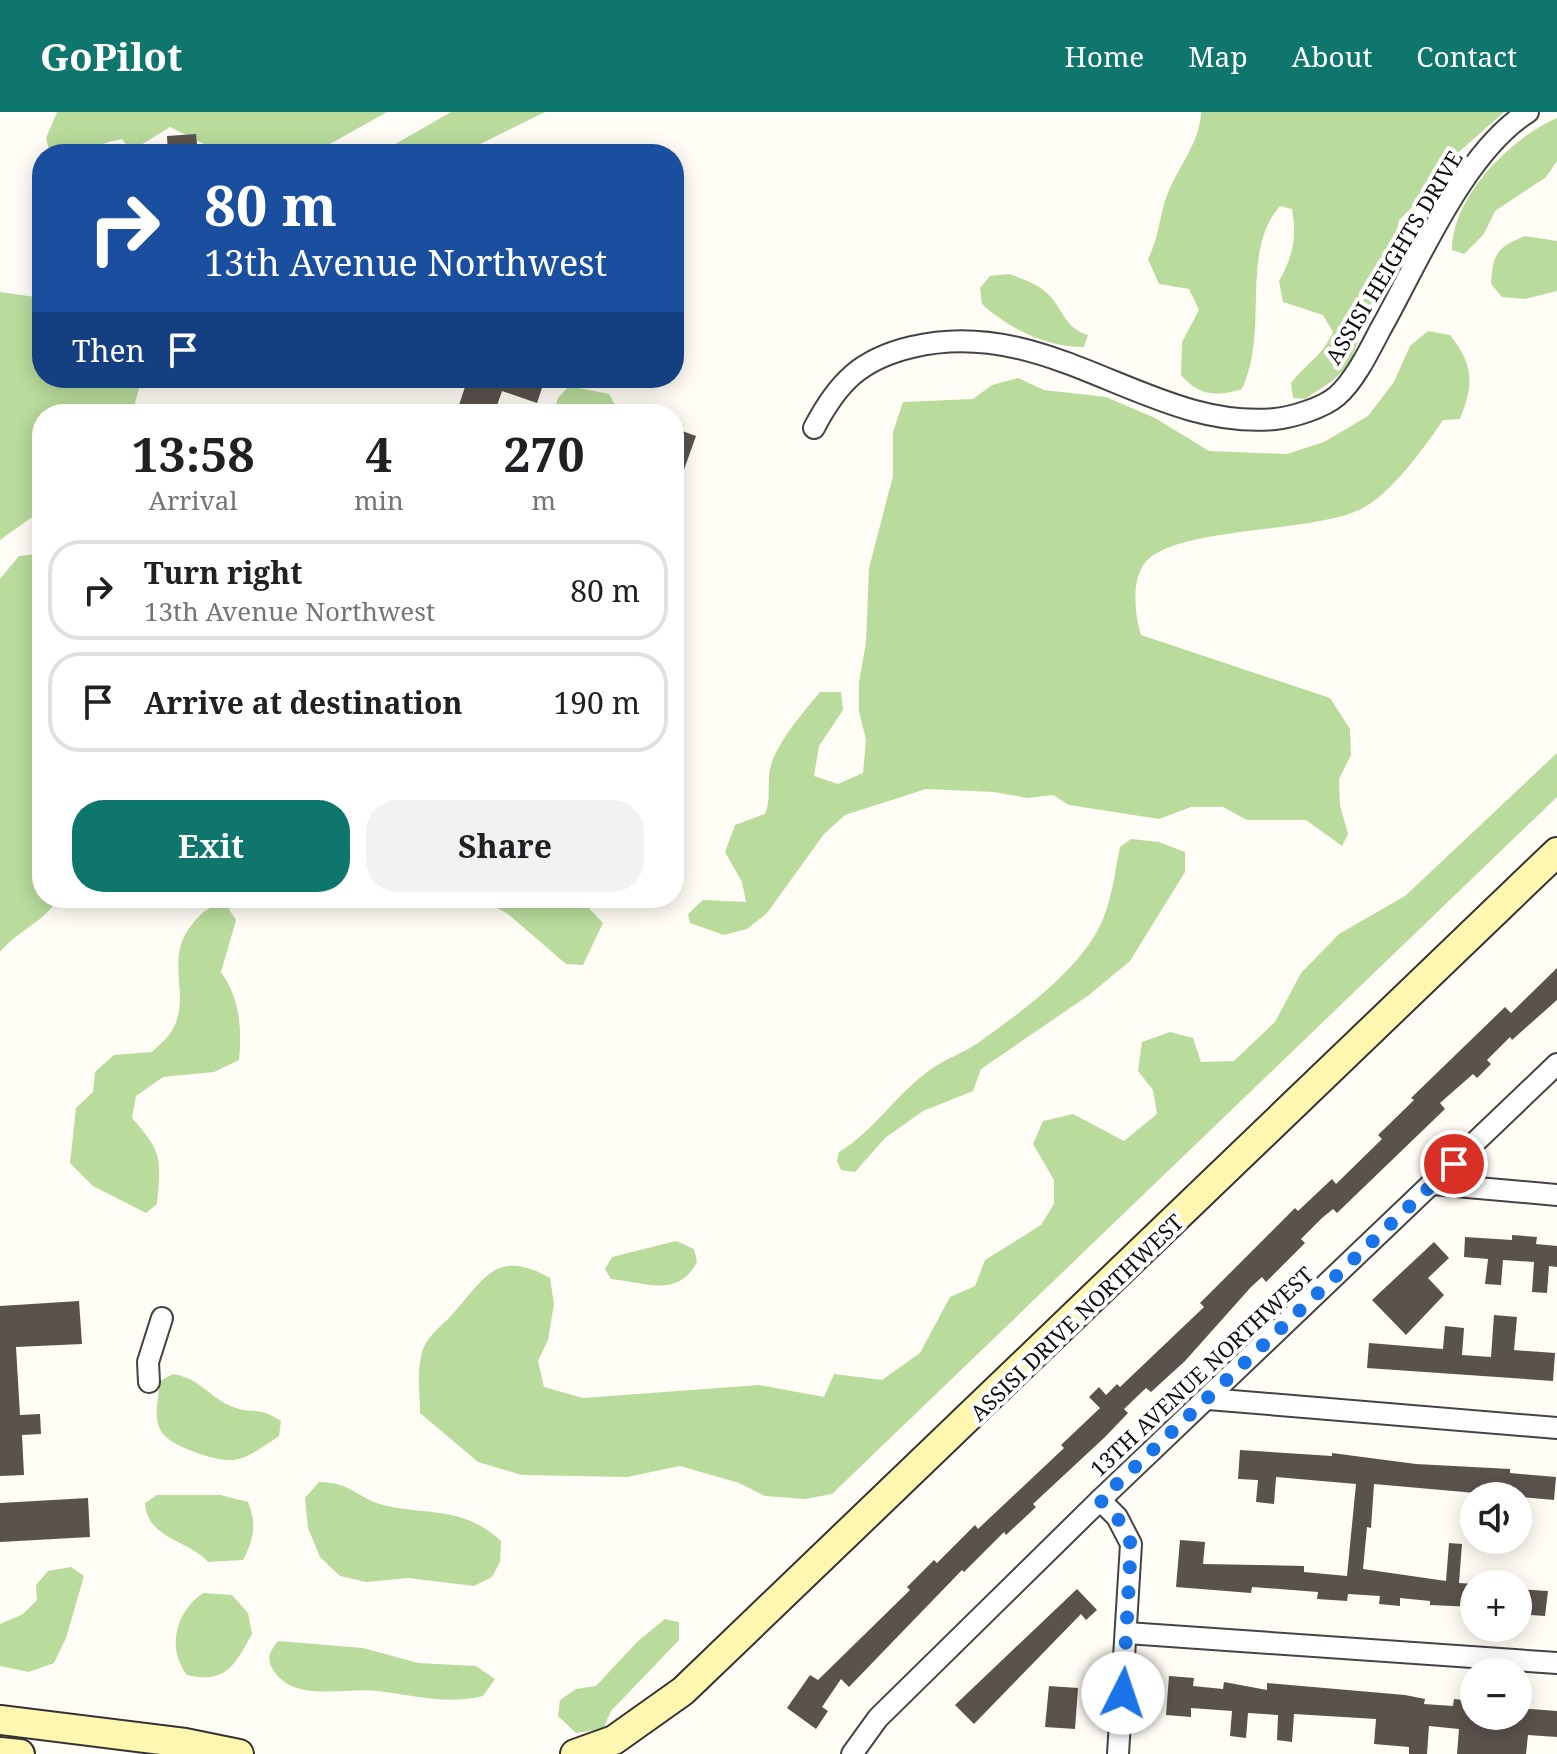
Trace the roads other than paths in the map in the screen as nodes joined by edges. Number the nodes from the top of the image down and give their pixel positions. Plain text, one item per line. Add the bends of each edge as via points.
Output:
1 (1528, 112) edge
2 (814, 428) dead end
3 (1557, 852) edge
4 (1557, 1064) edge
5 (1433, 1184) junction
6 (1557, 1195) edge
7 (162, 1318) dead end
8 (149, 1382) dead end
9 (1208, 1399) junction
10 (1557, 1428) edge
11 (1100, 1500) junction
12 (1127, 1633) junction
13 (1557, 1663) edge
14 (0, 1720) edge
15 (617, 1747) edge
16 (0, 1752) edge
17 (20, 1754) edge
18 (239, 1754) edge
19 (575, 1754) edge
20 (852, 1754) edge
21 (1118, 1754) edge

1 - 2 street, ASSISI HEIGHTS DRIVE via 1486,148 1462,183 1337,396 1309,410 1275,419 1203,414 1040,352 946,339 897,351 857,369
3 - 15 main road, ASSISI DRIVE NORTHWEST via 785,1596
4 - 5 street, 13TH AVENUE NORTHWEST
5 - 6 street
5 - 9 street, 13TH AVENUE NORTHWEST
7 - 8 street via 148,1362
9 - 10 street
9 - 11 street, 13TH AVENUE NORTHWEST
11 - 12 street via 1117,1517 1131,1544
11 - 20 street, 13TH AVENUE NORTHWEST via 878,1718
12 - 13 street
12 - 21 street
14 - 18 main road
15 - 19 main road, ASSISI DRIVE NORTHWEST
16 - 17 main road

